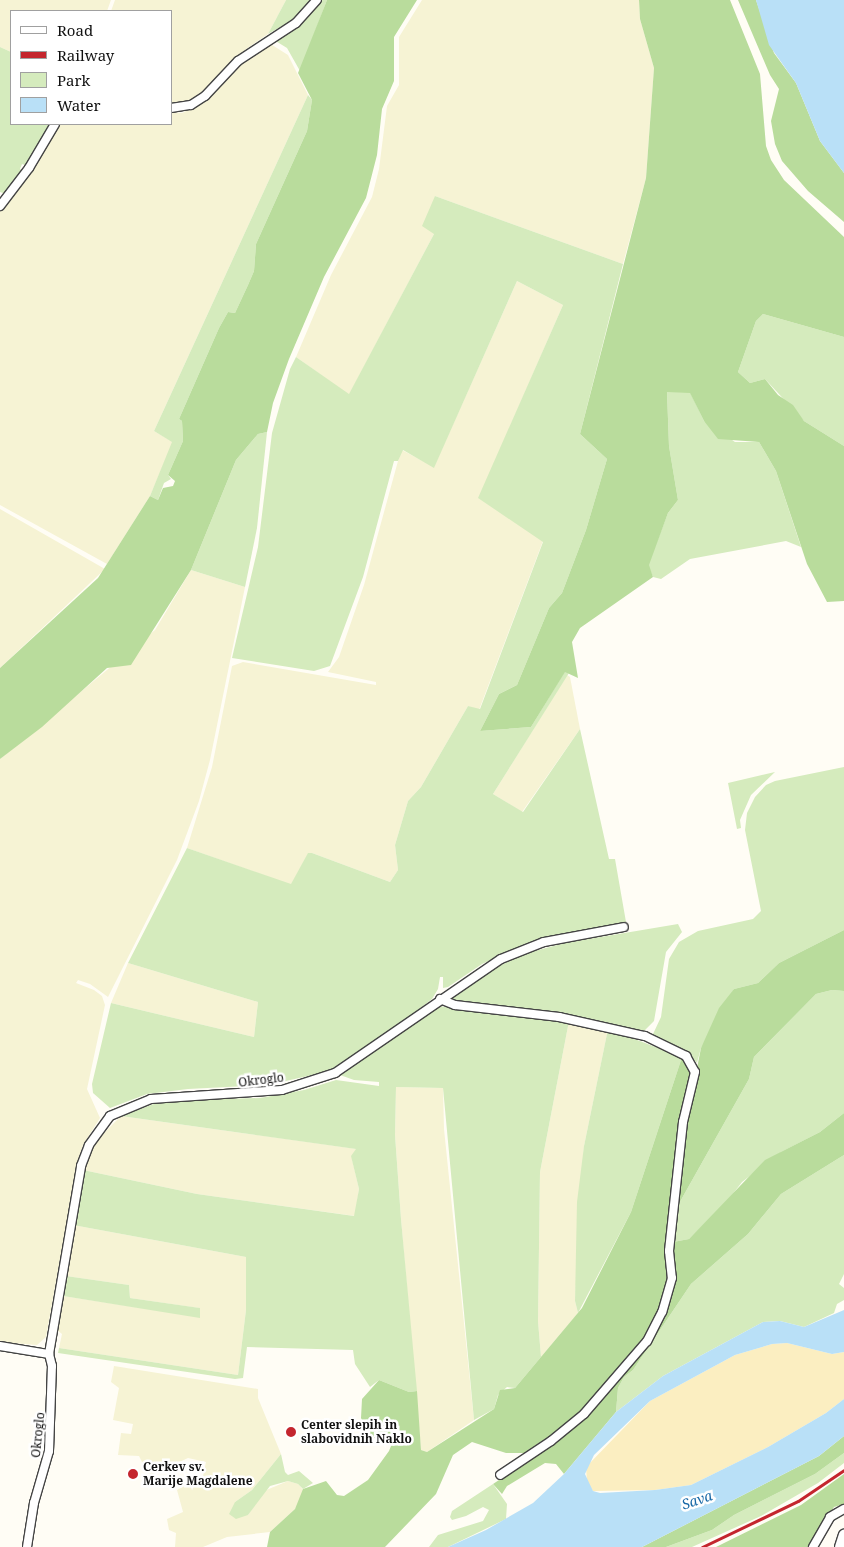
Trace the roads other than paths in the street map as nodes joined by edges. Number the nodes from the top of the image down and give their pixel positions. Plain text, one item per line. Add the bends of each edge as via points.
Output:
1 (317, 0) edge
2 (172, 108) edge
3 (54, 125) edge
4 (0, 206) edge
5 (624, 928) dead end
6 (440, 999) junction
7 (0, 1346) edge
8 (49, 1354) junction
9 (500, 1475) dead end
10 (844, 1509) edge
11 (27, 1547) edge
12 (814, 1547) edge

1 - 2 street via 296,23 238,61 205,96 191,105
3 - 4 street via 29,168
5 - 6 street, Okroglo via 573,935 516,952 484,968
6 - 8 street, Okroglo via 335,1074 282,1090 151,1099 125,1107 110,1116 89,1145 81,1166
6 - 9 street via 455,1005 559,1017 645,1036 686,1056 694,1072 683,1122 669,1251 672,1278 662,1312 647,1341 584,1414 552,1441
7 - 8 street
8 - 11 street, Okroglo via 52,1366 49,1451 34,1503
10 - 12 street via 830,1517

